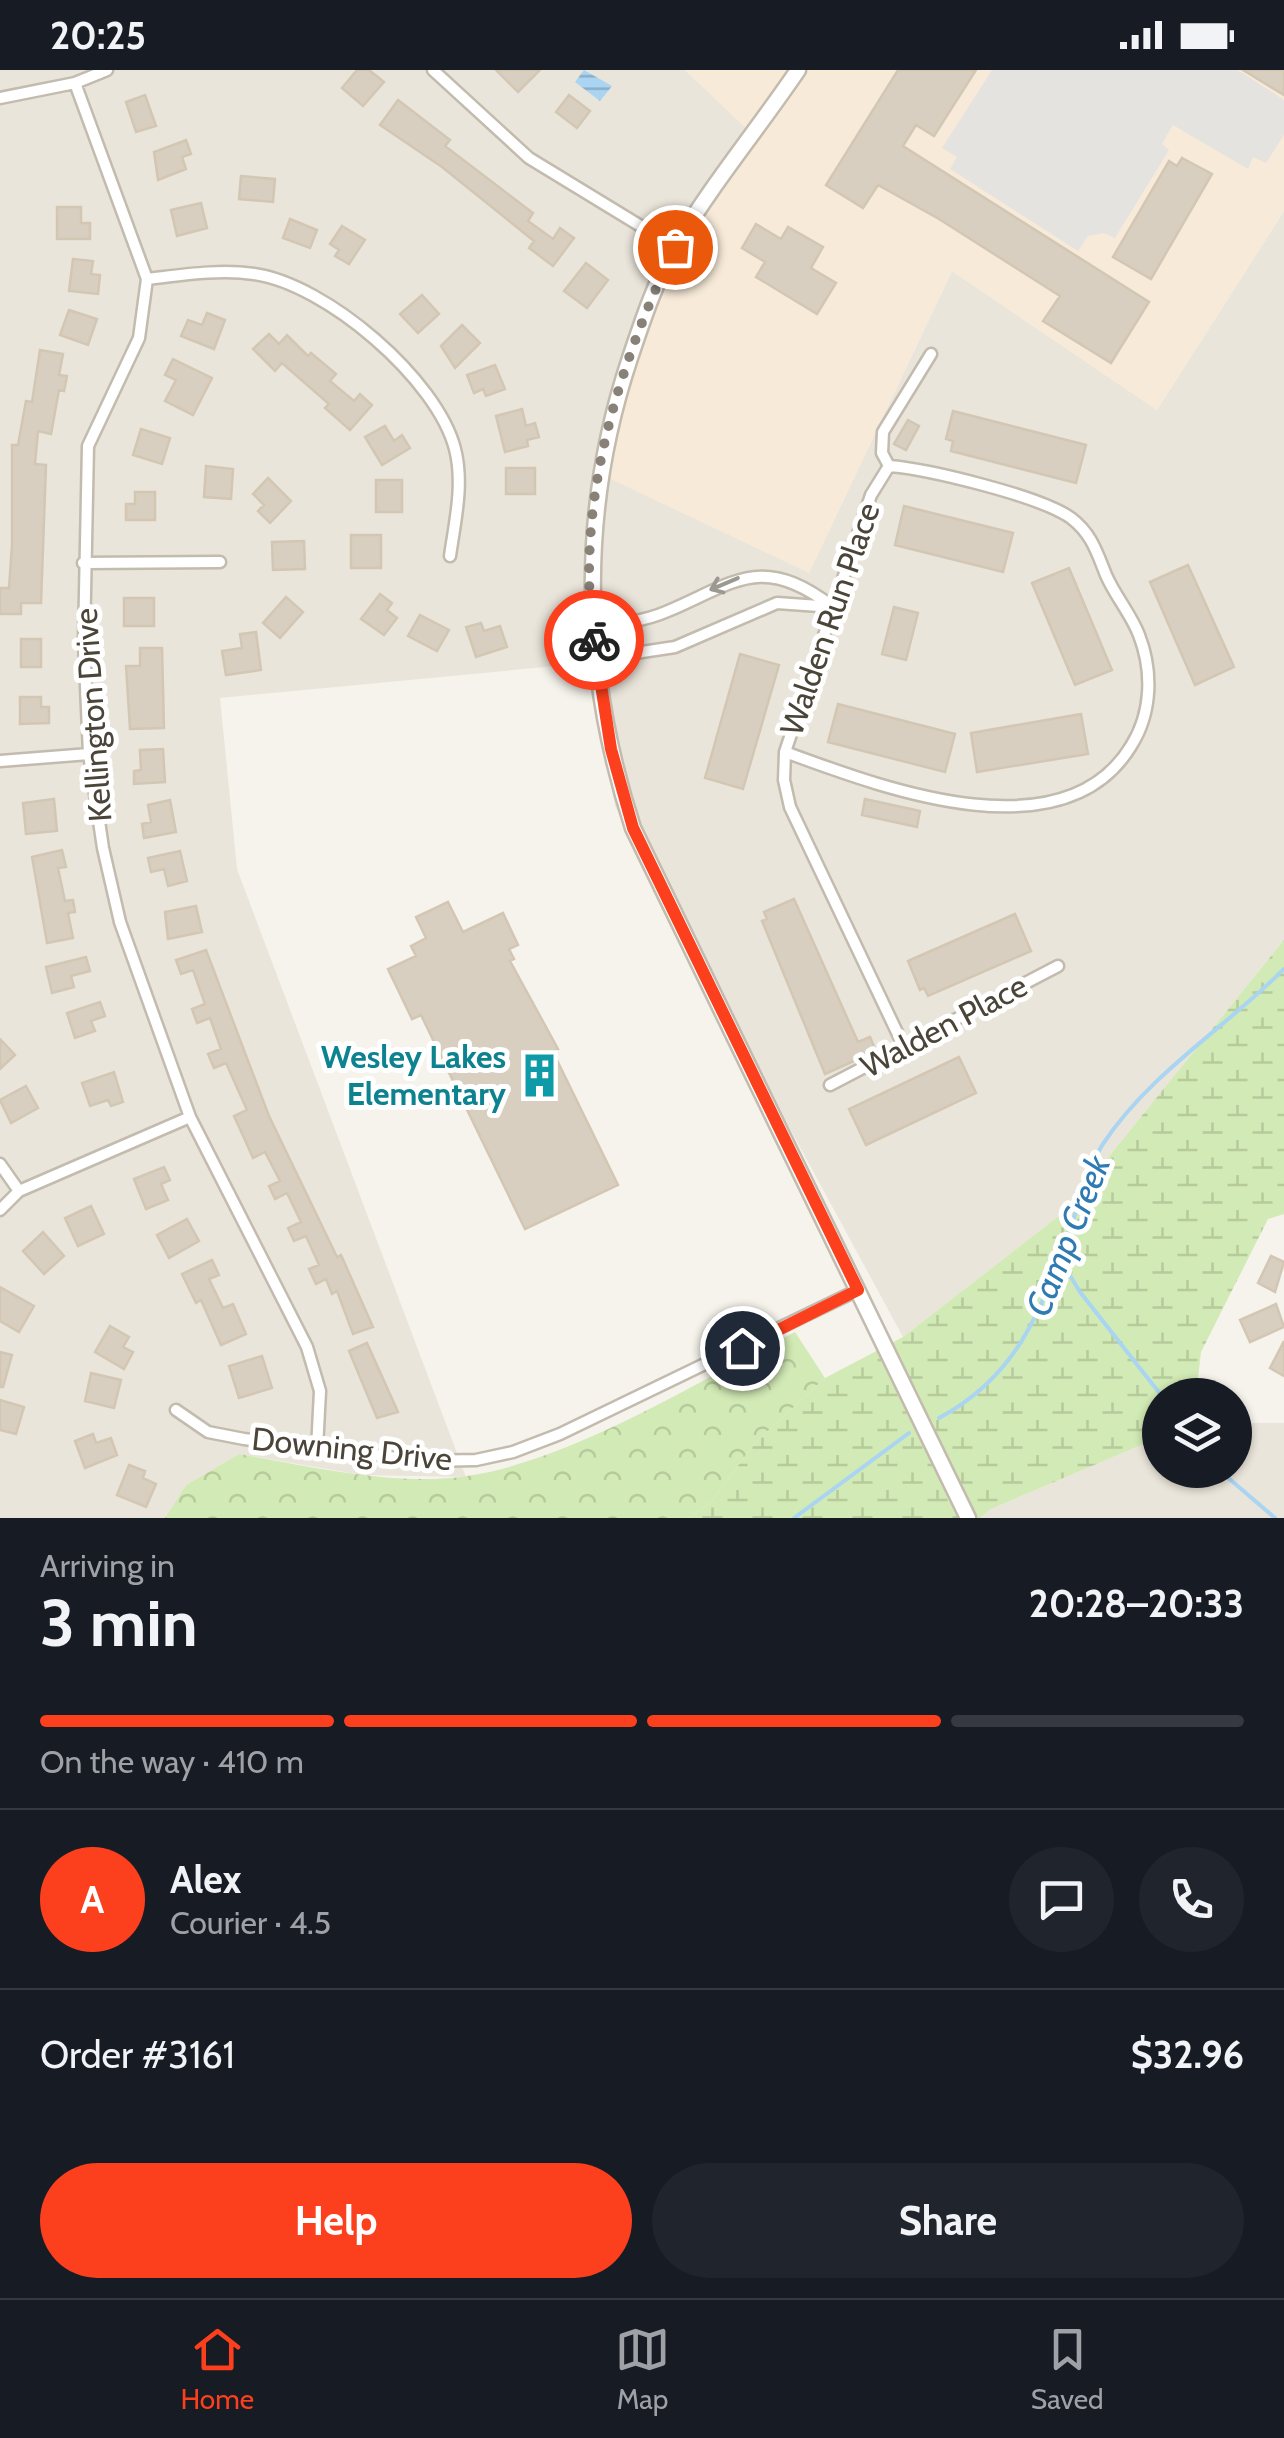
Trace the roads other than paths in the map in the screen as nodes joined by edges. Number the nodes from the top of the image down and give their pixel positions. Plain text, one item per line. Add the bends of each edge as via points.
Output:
1 (107, 70) edge
2 (433, 70) edge
3 (798, 70) edge
4 (75, 83) junction
5 (0, 98) edge
6 (675, 247) junction
7 (147, 279) junction
8 (931, 354) dead end
9 (888, 466) junction
10 (450, 556) dead end
11 (220, 562) dead end
12 (83, 563) junction
13 (791, 585) junction
14 (788, 603) junction
15 (833, 607) junction
16 (592, 626) junction
17 (596, 659) junction
18 (785, 752) junction
19 (88, 754) junction
20 (0, 762) edge
21 (1058, 966) dead end
22 (904, 1047) junction
23 (830, 1085) dead end
24 (190, 1117) junction
25 (0, 1164) edge
26 (19, 1191) junction
27 (0, 1210) edge
28 (858, 1290) junction
29 (176, 1410) dead end
30 (317, 1448) junction
31 (968, 1518) edge

1 - 4 street
2 - 6 street via 529,158
3 - 6 street
4 - 5 street
4 - 7 street, Kellington Drive
6 - 16 street via 613,408 591,540
7 - 10 street via 256,274 324,302 373,338 422,391 454,444 459,495
7 - 12 street, Kellington Drive via 138,338 88,446
8 - 9 street via 883,432
9 - 15 street, Walden Run Place via 871,494
9 - 18 street, Walden Run Place via 1049,506 1086,533 1142,643 1148,690 1139,731 1114,768 1085,788 1002,805 943,803
11 - 12 street
12 - 19 street, Kellington Drive
13 - 14 street
13 - 15 street
13 -> 16 street via 762,576 736,578 645,620
14 - 15 street, Walden Run Place
14 - 17 street, Walden Run Place via 759,608 666,650
15 - 18 street, Walden Run Place
16 - 17 street
17 - 28 street via 633,828
18 - 22 street, Walden Run Place via 790,807
19 - 20 street
19 - 24 street, Kellington Drive via 120,922
21 - 22 street, Walden Place
22 - 23 street, Walden Place
24 - 26 street
24 - 30 street, Kellington Drive via 307,1347 320,1391
25 - 26 street
26 - 27 street
28 - 30 street, Downing Drive via 513,1452 422,1461
28 - 31 street
29 - 30 street, Downing Drive via 208,1432

